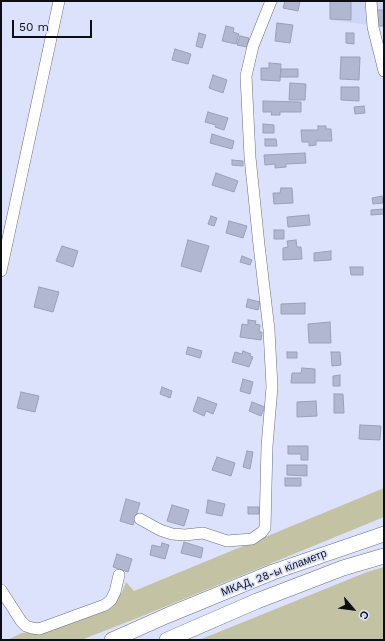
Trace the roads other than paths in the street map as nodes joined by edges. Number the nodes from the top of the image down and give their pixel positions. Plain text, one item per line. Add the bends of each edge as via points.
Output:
1 (59, 1) edge
2 (271, 1) edge
3 (371, 1) edge
4 (384, 71) edge
5 (1, 271) edge
6 (140, 519) dead end
7 (384, 534) edge
8 (384, 556) edge
9 (119, 575) dead end
10 (1, 590) edge
11 (170, 638) edge
12 (112, 640) edge

1 - 5 street
2 - 6 street via 253,46 246,76 250,157 269,330 272,387 267,446 265,528 252,539 227,541 203,533 172,534
3 - 4 street via 373,27
7 - 12 highway, МКАД, 28-ы кіламетр via 273,572
8 - 11 highway, МКАД, 28-ы кіламетр via 343,568
9 - 10 street via 115,592 105,605 39,629 26,626 21,621

